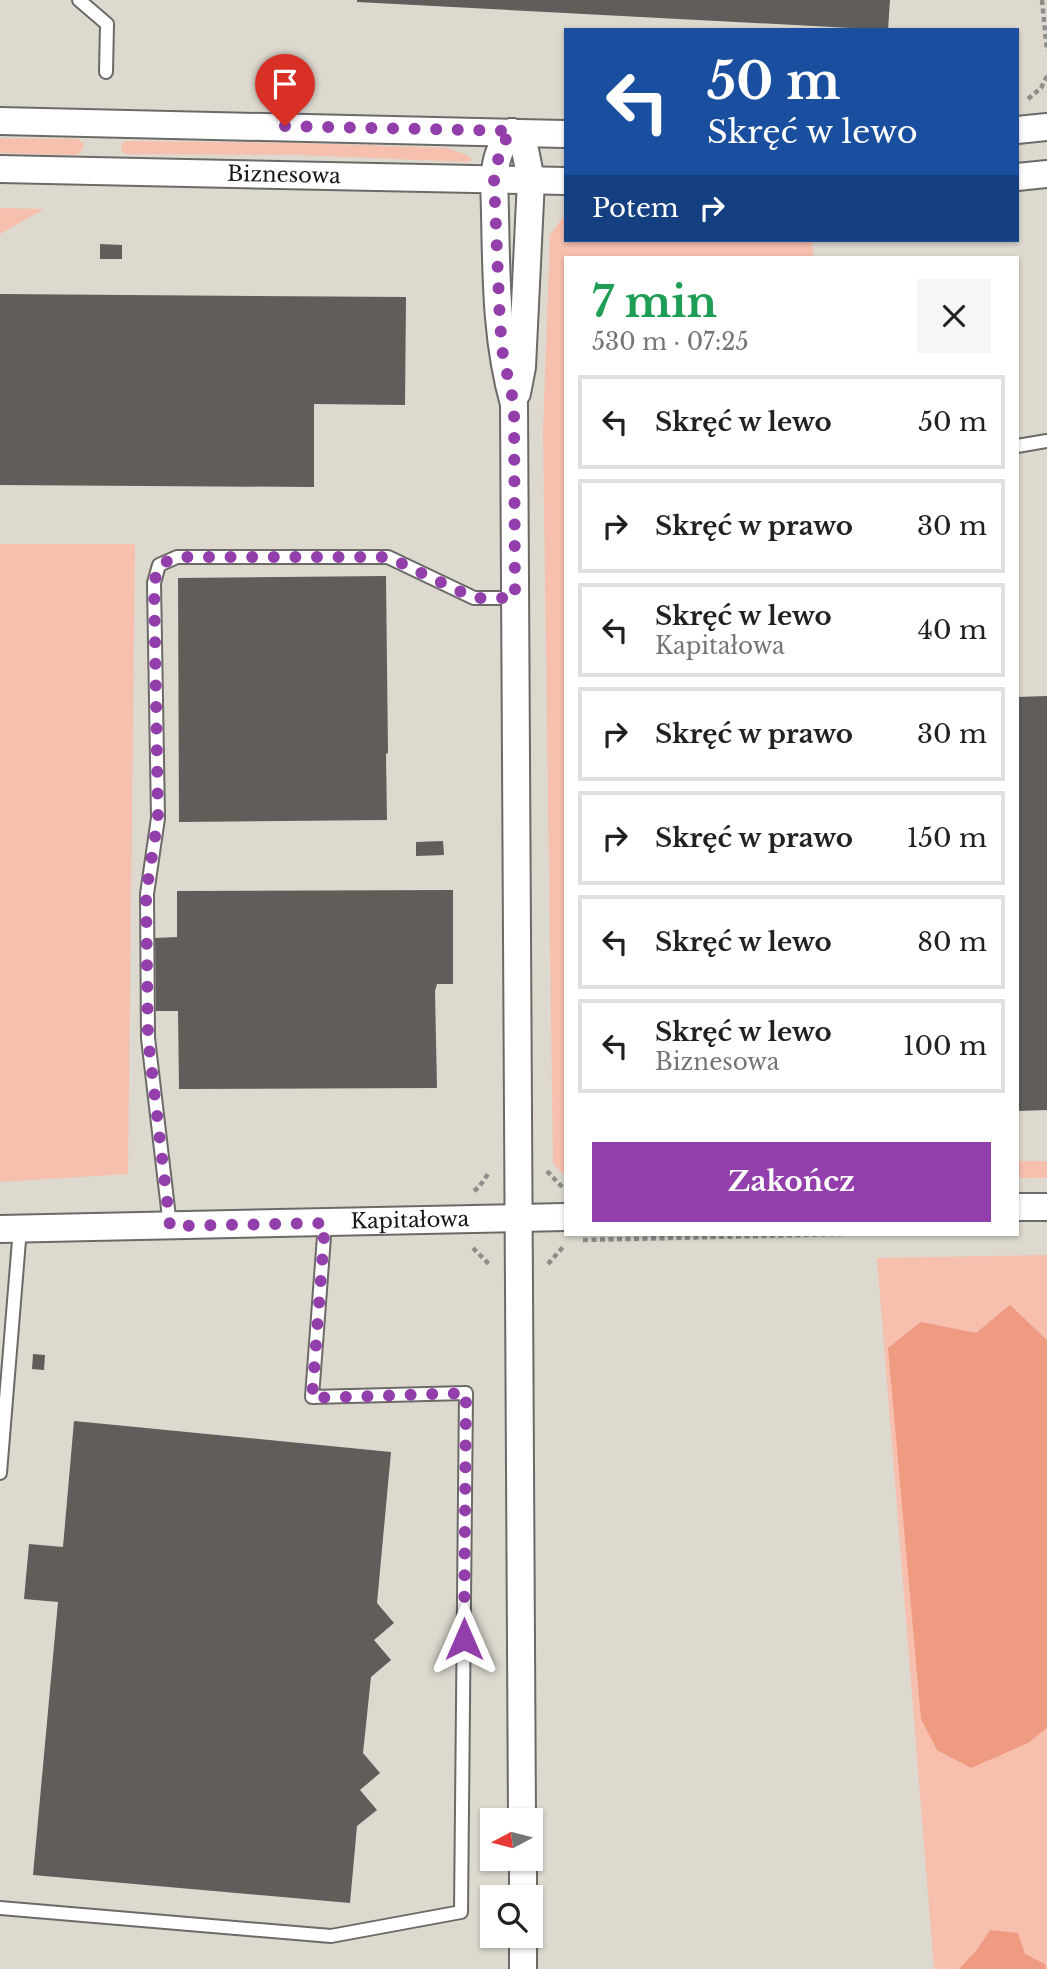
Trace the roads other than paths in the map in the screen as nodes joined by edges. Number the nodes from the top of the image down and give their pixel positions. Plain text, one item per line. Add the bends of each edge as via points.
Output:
1 (79, 0) edge
2 (106, 72) dead end
3 (0, 121) edge
4 (1047, 127) edge
5 (1019, 130) edge
6 (512, 131) junction
7 (564, 134) edge
8 (0, 169) edge
9 (1047, 174) edge
10 (1019, 177) edge
11 (494, 179) junction
12 (531, 180) junction
13 (564, 181) edge
14 (514, 404) junction
15 (1047, 441) edge
16 (1019, 446) edge
17 (515, 598) junction
18 (1019, 1207) edge
19 (1047, 1207) edge
20 (564, 1217) edge
21 (518, 1219) junction
22 (325, 1223) junction
23 (170, 1226) junction
24 (10, 1229) edge
25 (0, 1473) edge
26 (522, 1808) edge
27 (0, 1908) edge
28 (523, 1948) edge
29 (523, 1969) edge

1 - 2 lane via 107,24
3 - 6 street
4 - 5 street
6 - 7 street
6 - 11 street via 501,146
6 - 12 street via 524,145
8 - 11 street, Biznesowa
9 - 10 street
11 - 12 street, Biznesowa
11 - 14 street via 500,324
12 - 13 street, Biznesowa
12 - 14 street via 522,367
14 - 17 street
15 - 16 lane
17 - 21 street
17 - 23 lane via 474,598 388,557 177,557 159,565 154,583 158,818 146,894 148,1038
18 - 19 street
20 - 21 street, Kapitałowa
21 - 22 street, Kapitałowa
21 - 26 street
22 - 23 street, Kapitałowa
22 - 27 lane via 312,1398 466,1393 461,1912 331,1936
23 - 24 street, Kapitałowa
24 - 25 lane
28 - 29 street

